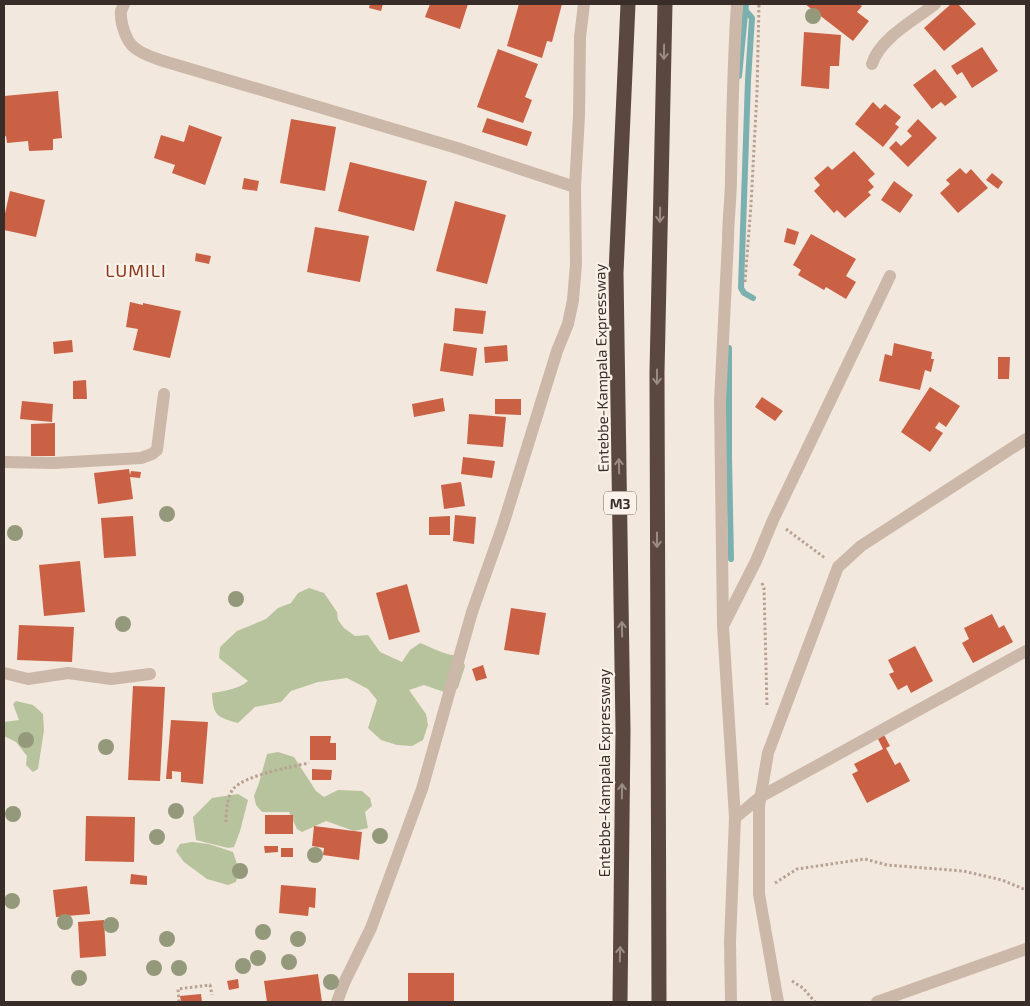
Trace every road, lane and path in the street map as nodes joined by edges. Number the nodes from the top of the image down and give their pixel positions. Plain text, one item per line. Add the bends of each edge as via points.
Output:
1 (124, 4) edge
2 (584, 4) edge
3 (628, 4) edge
4 (665, 4) edge
5 (737, 4) edge
6 (759, 4) edge
7 (935, 4) edge
8 (872, 64) dead end
9 (575, 187) junction
10 (890, 276) dead end
11 (745, 282) dead end
12 (164, 394) dead end
13 (1026, 440) edge
14 (4, 462) edge
15 (773, 520) junction
16 (838, 567) junction
17 (764, 588) dead end
18 (723, 626) junction
19 (1026, 651) edge
20 (4, 673) edge
21 (150, 674) dead end
22 (767, 714) dead end
23 (309, 763) dead end
24 (760, 797) junction
25 (735, 818) junction
26 (226, 822) dead end
27 (1026, 890) edge
28 (760, 894) junction
29 (1026, 949) edge
30 (773, 969) junction
31 (212, 995) dead end
32 (179, 1002) edge
33 (337, 1002) edge
34 (620, 1002) edge
35 (659, 1002) edge
36 (731, 1002) edge
37 (778, 1002) edge
38 (815, 1002) edge
39 (877, 1002) edge

1 - 9 street via 121,12 126,37 134,48 160,60 457,148
2 - 9 street
34 -> 3 highway, Entebbe-Kampala Expressway / M3 via 623,730 616,273
4 -> 35 highway, M3 via 657,372
5 - 18 street via 720,402
6 - 11 path via 752,196
7 - 8 street via 888,39 877,51
9 - 33 street via 576,264 568,324 472,612 422,789 371,928
10 - 15 street
12 - 14 street via 156,450 152,454 140,458 54,463
13 - 16 street via 861,546
15 - 16 path
15 - 18 street
16 - 24 street via 768,753
17 - 22 path
18 - 25 street
19 - 24 street
20 - 21 street via 28,679 68,673 111,679
23 - 26 path via 245,781 233,789
24 - 25 street
24 - 28 street
25 - 36 street
27 - 28 path via 1002,880 963,871 887,865 865,859 797,868
28 - 30 street
29 - 39 street
30 - 37 street
30 - 38 path via 803,988
31 - 32 path via 210,985 178,989

